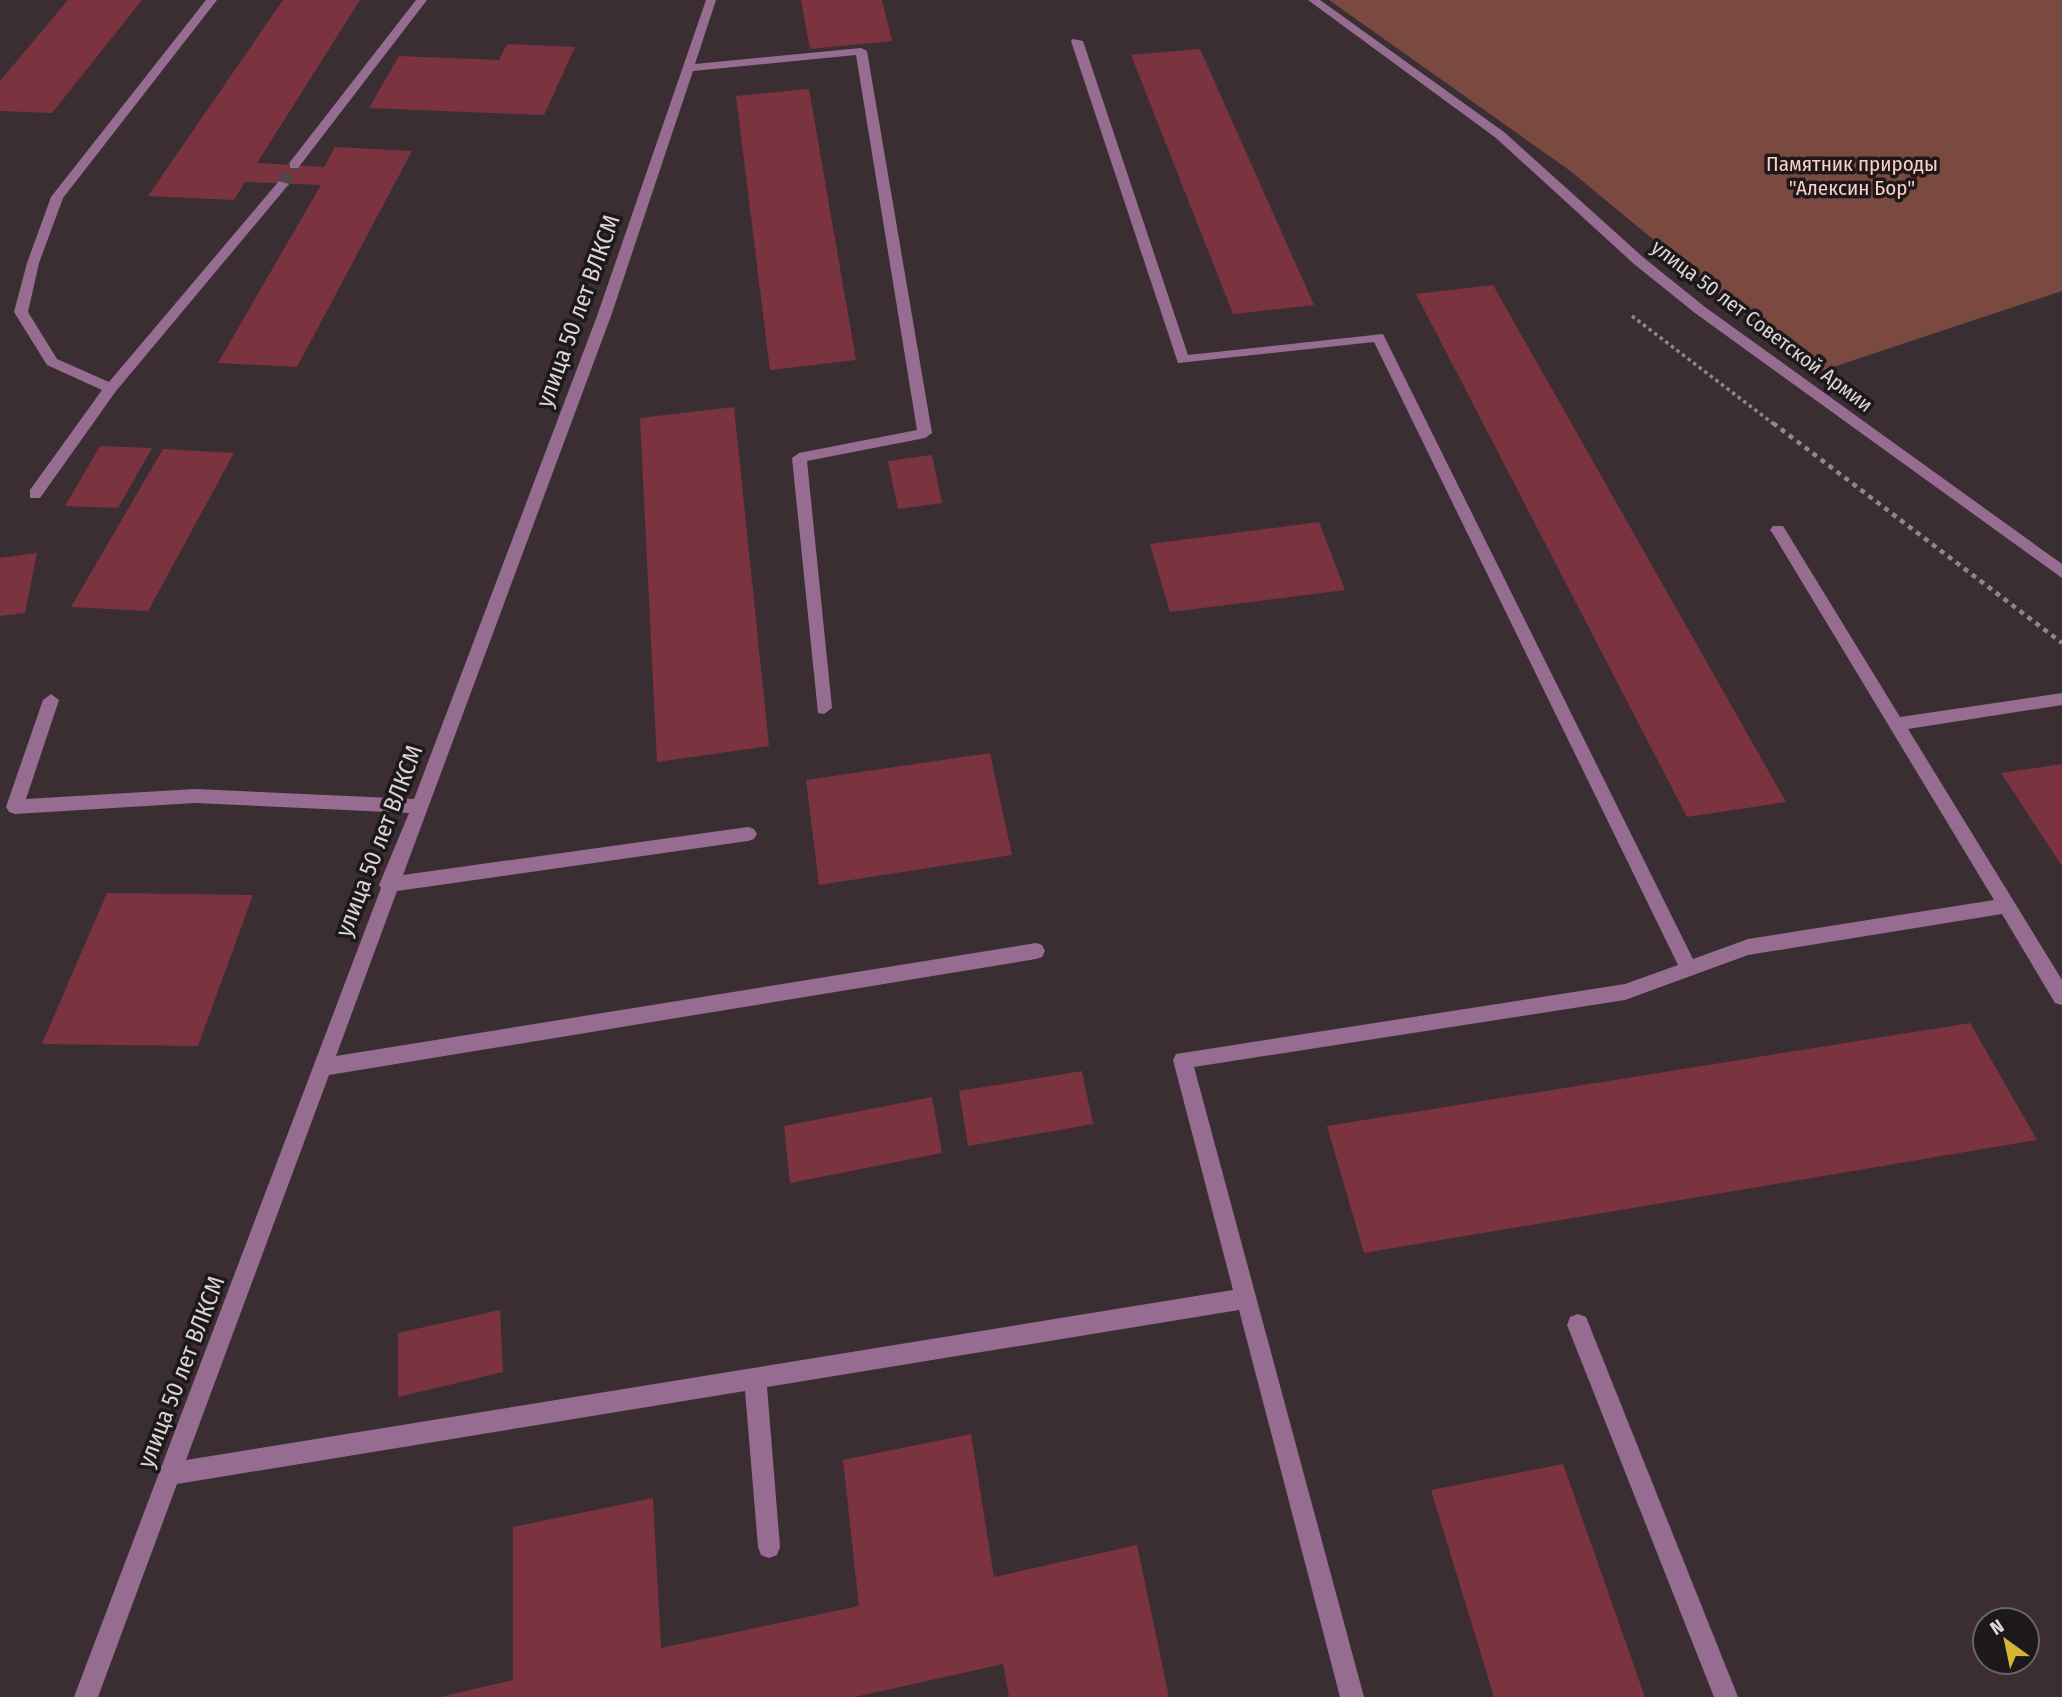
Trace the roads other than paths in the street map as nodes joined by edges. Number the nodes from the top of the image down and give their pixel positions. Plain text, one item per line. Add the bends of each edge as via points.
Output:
1 (212, 0) edge
2 (422, 0) edge
3 (711, 0) edge
4 (1312, 0) edge
5 (1077, 41) dead end
6 (688, 68) junction
7 (294, 165) tunnel mouth
8 (284, 184) tunnel mouth
9 (111, 388) junction
10 (35, 494) dead end
11 (1778, 530) dead end
12 (2062, 572) edge
13 (2062, 699) edge
14 (51, 700) dead end
15 (824, 708) dead end
16 (1896, 724) junction
17 (418, 806) junction
18 (748, 834) dead end
19 (388, 885) junction
20 (2007, 906) junction
21 (1036, 951) dead end
22 (1689, 969) junction
23 (2062, 997) edge
24 (321, 1067) junction
25 (1246, 1298) junction
26 (1578, 1325) dead end
27 (755, 1378) junction
28 (169, 1474) junction
29 (769, 1547) dead end
30 (86, 1697) edge
31 (1352, 1697) edge
32 (1726, 1697) edge

1 - 9 street via 57,197 20,312 52,362
2 - 7 street
3 - 6 street, улица 50 лет ВЛКСМ
4 - 12 street, улица 50 лет Советской Армии via 1500,135 1700,310
5 - 22 street via 1183,360 1378,337
6 - 15 street via 861,51 925,433 799,458
6 - 17 street, улица 50 лет ВЛКСМ via 599,329
8 - 9 street
9 - 10 street
11 - 16 street
13 - 16 street
14 - 17 street via 15,807 195,796
16 - 20 street
17 - 19 street, улица 50 лет ВЛКСМ
18 - 19 street
19 - 24 street, улица 50 лет ВЛКСМ
20 - 22 street via 1748,947
20 - 23 street
21 - 24 street
22 - 25 street via 1625,992 1183,1060
24 - 28 street, улица 50 лет ВЛКСМ
25 - 27 street
25 - 31 street
26 - 32 street
27 - 28 street
27 - 29 street
28 - 30 street, улица 50 лет ВЛКСМ

